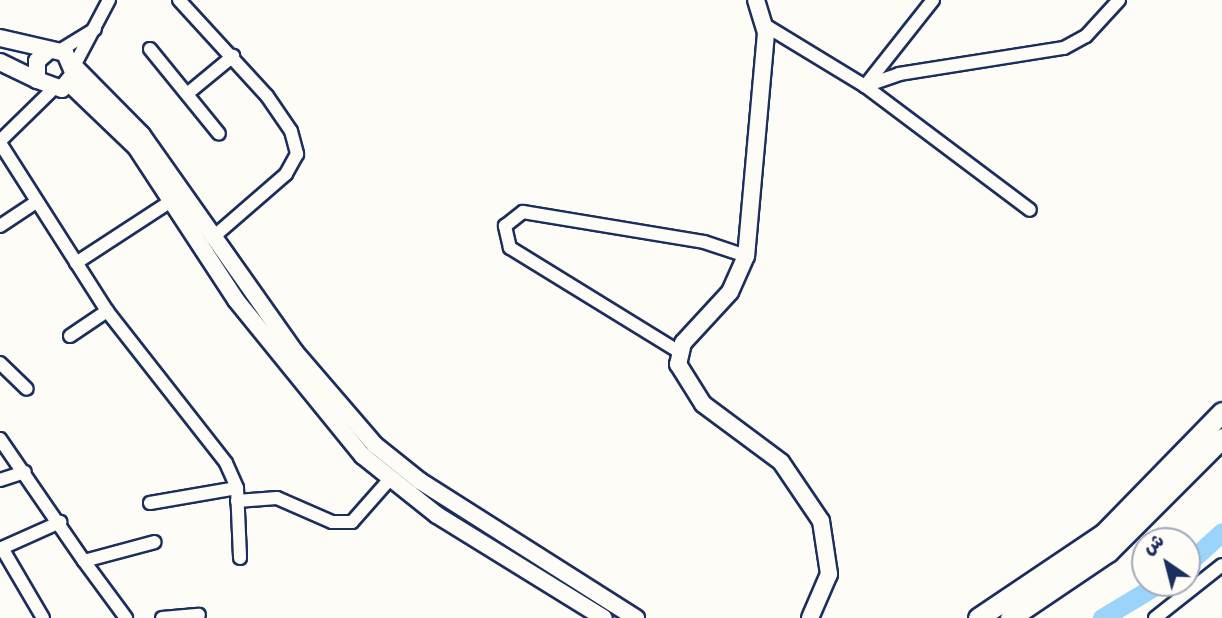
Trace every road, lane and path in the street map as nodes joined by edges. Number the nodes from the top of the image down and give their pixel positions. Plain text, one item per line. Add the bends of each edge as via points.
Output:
1 (109, 0) edge
2 (179, 0) edge
3 (756, 0) edge
4 (933, 0) edge
5 (1119, 0) edge
6 (763, 24) junction
7 (98, 27) junction
8 (0, 38) edge
9 (150, 49) dead end
10 (53, 51) junction
11 (233, 56) junction
12 (0, 62) edge
13 (74, 66) junction
14 (37, 80) junction
15 (70, 84) junction
16 (866, 86) junction
17 (52, 90) junction
18 (187, 94) junction
19 (219, 134) dead end
20 (0, 142) edge
21 (171, 201) junction
22 (36, 202) junction
23 (1030, 210) dead end
24 (0, 226) edge
25 (212, 238) junction
26 (746, 256) junction
27 (76, 263) junction
28 (107, 311) junction
29 (70, 336) dead end
30 (681, 353) junction
31 (0, 363) edge
32 (27, 389) dead end
33 (1222, 412) edge
34 (1222, 438) edge
35 (0, 439) edge
36 (407, 471) junction
37 (25, 472) junction
38 (0, 480) edge
39 (392, 483) junction
40 (237, 495) junction
41 (150, 503) dead end
42 (60, 522) junction
43 (155, 542) dead end
44 (240, 558) dead end
45 (84, 561) junction
46 (1222, 565) edge
47 (199, 615) dead end
48 (43, 618) edge
49 (126, 618) edge
50 (162, 618) edge
51 (604, 618) edge
52 (636, 618) edge
53 (810, 618) edge
54 (978, 618) edge
55 (1010, 618) edge
56 (1155, 618) edge

1 - 7 street
2 - 11 street
3 - 6 main road
4 - 16 street
5 - 16 street via 1086,36 1064,48 900,74
6 - 16 street
6 - 26 main road via 762,114
7 - 10 street
7 - 13 street
8 - 10 main road
9 - 18 street
10 - 13 main road
10 - 14 main road via 37,61
11 - 18 street
11 - 25 street via 291,131 297,154 286,174
12 - 14 main road
13 - 15 main road
13 - 25 main road via 142,135
14 - 17 main road
15 - 17 main road
15 - 21 main road via 136,147
16 - 23 street
17 - 20 street
18 - 19 street
20 - 22 street
21 - 27 street
21 - 39 main road via 282,362
22 - 24 street
22 - 27 street
25 - 36 main road via 328,394
26 - 30 main road via 730,292
26 - 30 street via 704,242 523,212 505,226 510,248
27 - 28 street
28 - 29 street
28 - 40 street via 226,463
30 - 53 main road via 684,383 781,462 821,522 829,574
31 - 32 street
33 - 54 highway via 1104,533
34 - 55 highway via 1108,552
35 - 37 street
36 - 39 main road
36 - 52 main road
37 - 38 street
37 - 42 street
39 - 40 street via 352,522 332,522 277,498
39 - 51 main road
40 - 41 street
40 - 44 street
42 - 45 street
42 - 48 street via 2,548
43 - 45 street
45 - 49 street
46 - 56 street
47 - 50 street

